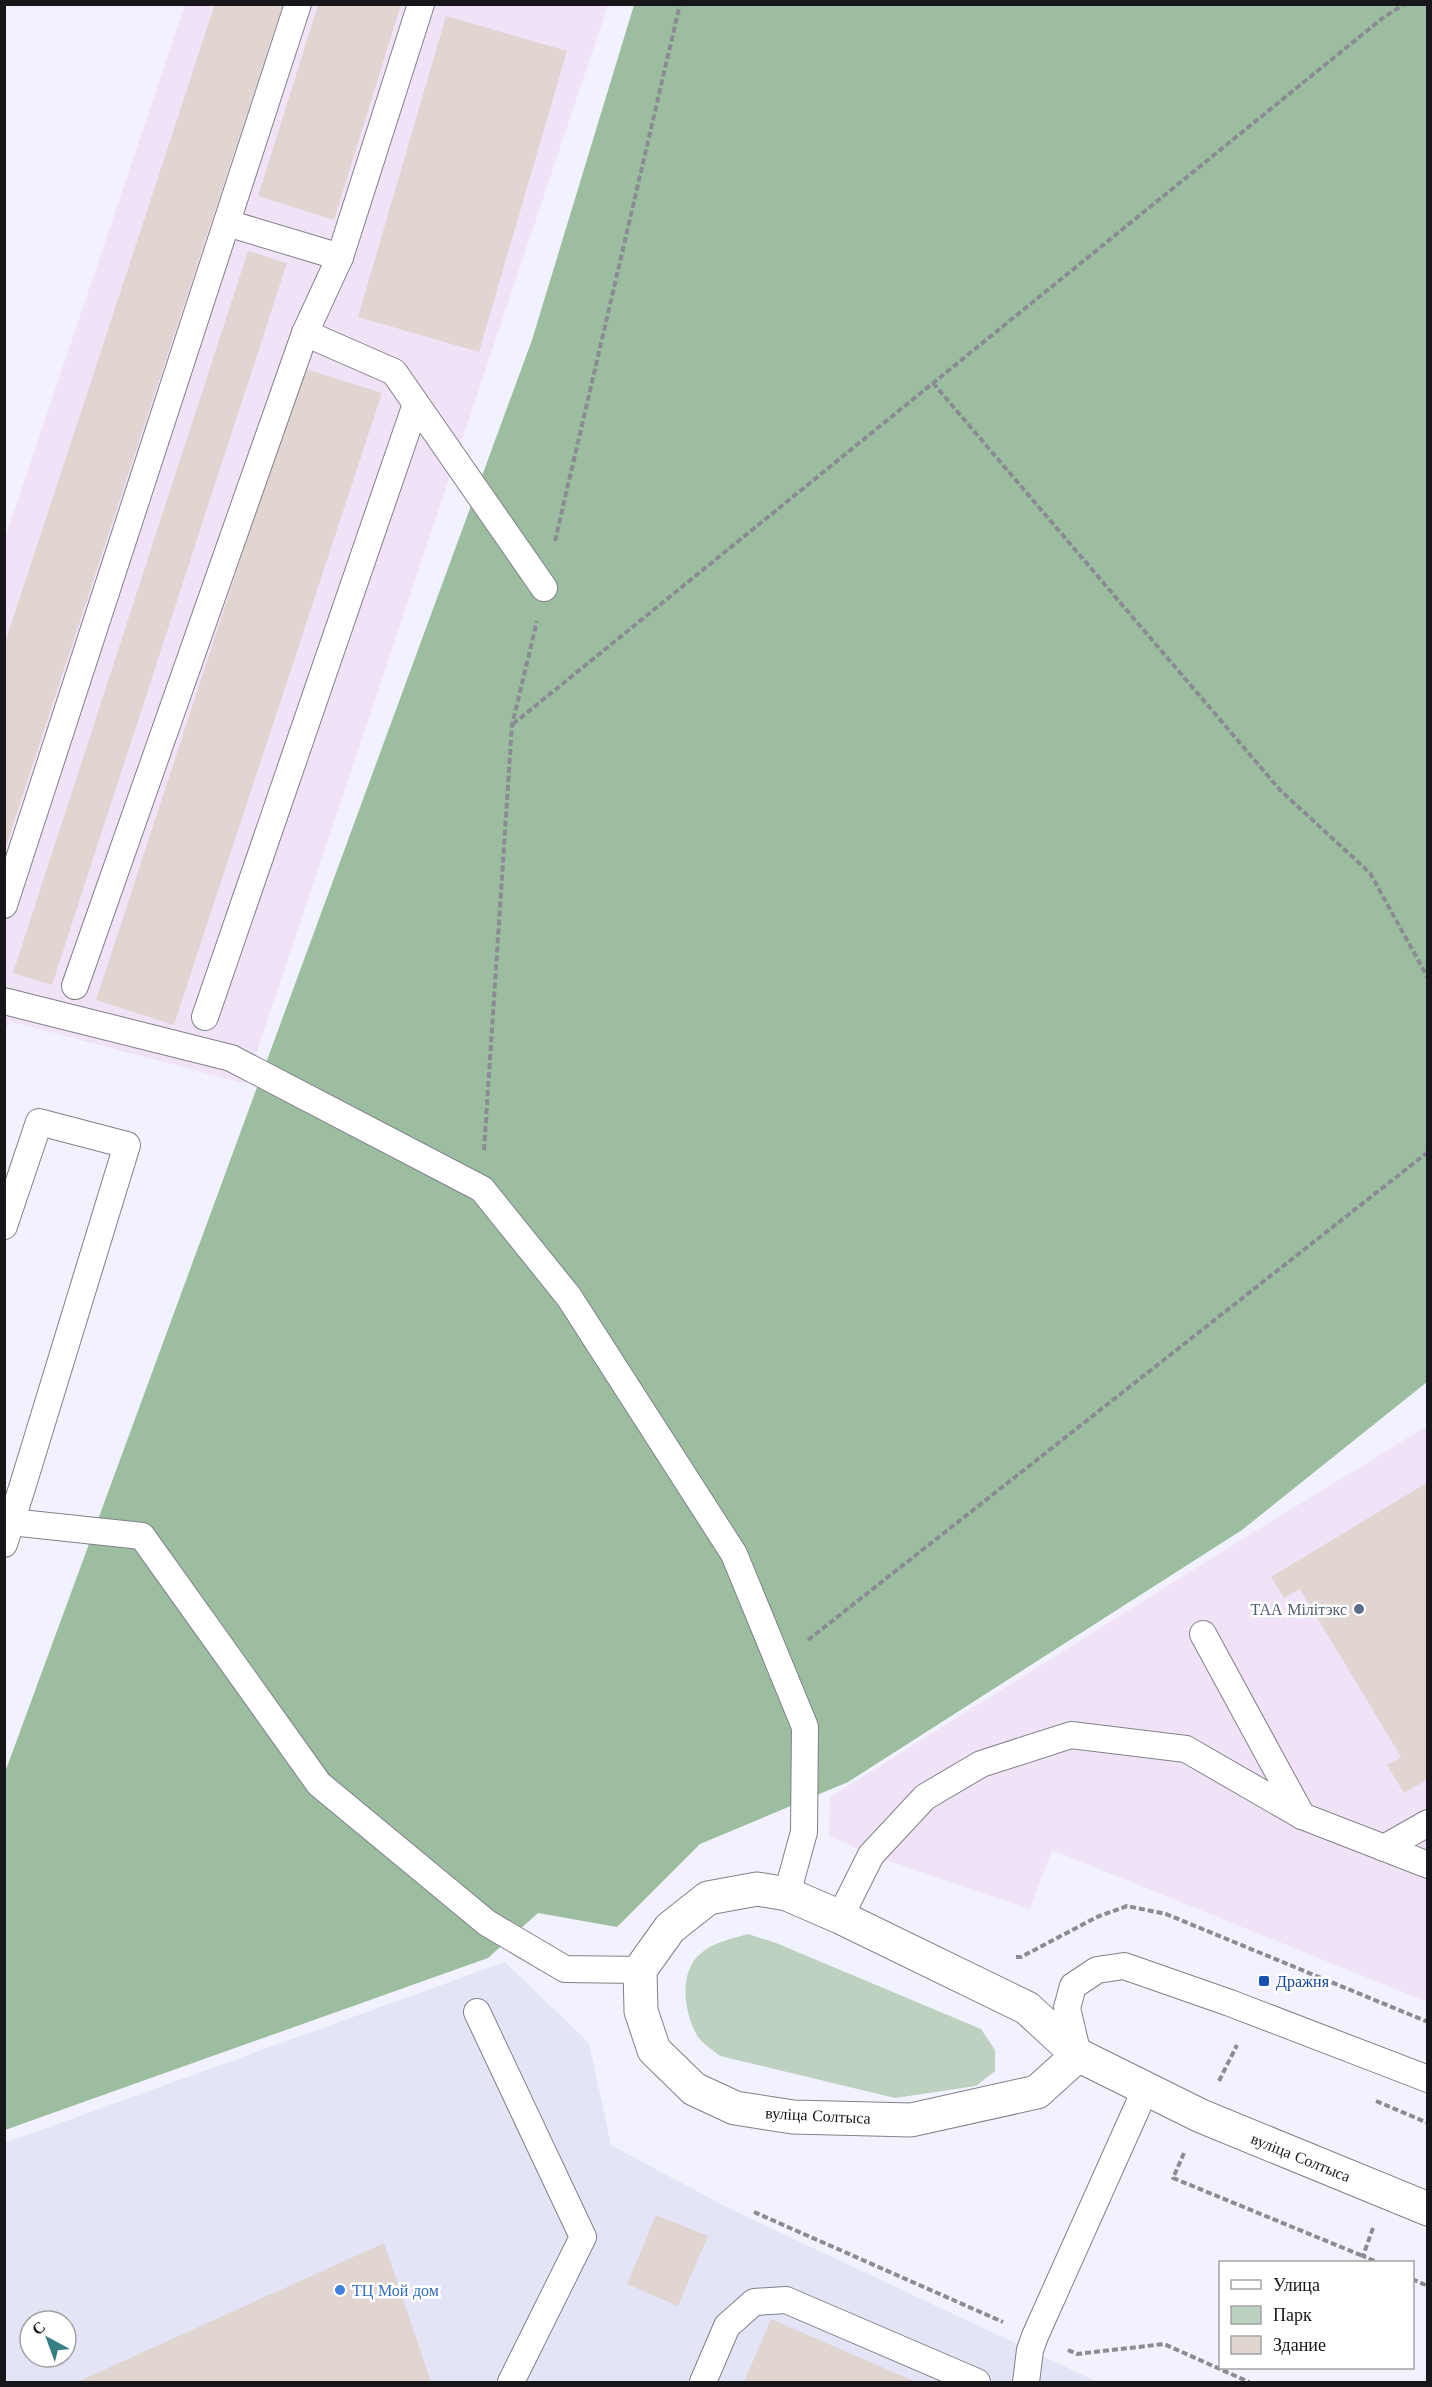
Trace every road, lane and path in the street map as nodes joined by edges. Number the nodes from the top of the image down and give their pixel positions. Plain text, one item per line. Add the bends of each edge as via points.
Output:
1 (298, 4) edge
2 (421, 4) edge
3 (1405, 4) edge
4 (227, 223) junction
5 (340, 257) junction
6 (305, 333) junction
7 (933, 383) junction
8 (416, 404) junction
9 (544, 588) dead end
10 (512, 725) dead end
11 (4, 905) edge
12 (1428, 978) edge
13 (75, 986) dead end
14 (4, 1001) edge
15 (205, 1017) dead end
16 (1428, 1152) edge
17 (4, 1226) edge
18 (7, 1529) edge
19 (1203, 1635) dead end
20 (779, 1663) junction
21 (1302, 1816) junction
22 (1428, 1823) edge
23 (1384, 1848) junction
24 (1428, 1864) edge
25 (787, 1894) junction
26 (840, 1917) junction
27 (640, 1970) junction
28 (477, 2012) dead end
29 (1078, 2055) junction
30 (1428, 2079) edge
31 (1146, 2088) junction
32 (1201, 2116) junction
33 (1428, 2209) edge
34 (754, 2212) dead end
35 (1363, 2256) dead end
36 (1414, 2279) edge
37 (1428, 2286) edge
38 (1035, 2336) junction
39 (1219, 2369) edge
40 (1220, 2369) edge
41 (511, 2382) edge
42 (703, 2382) edge
43 (977, 2382) edge
44 (1026, 2382) edge
45 (1249, 2382) edge

1 - 4 lane
2 - 5 lane
3 - 7 path
4 - 5 lane
4 - 11 lane
5 - 6 lane
6 - 8 lane via 394,372
6 - 13 lane
7 - 10 path
7 - 12 path via 1280,790 1370,873
8 - 9 lane
8 - 15 lane
14 - 20 lane via 231,1058 482,1190 569,1297 734,1554
16 - 20 path
17 - 18 lane via 39,1122 127,1145
18 - 27 lane via 142,1536 319,1784 487,1923 565,1969
19 - 21 lane
20 - 25 lane via 805,1727 804,1832
21 - 23 lane
21 - 26 lane via 1186,1749 1071,1735 981,1764 926,1797 872,1855
22 - 23 lane
23 - 24 lane
25 - 26 street, вуліца Солтыса
25 - 27 street, вуліца Солтыса via 757,1889 708,1898 670,1928
26 - 29 street, вуліца Солтыса via 1028,2008
27 - 29 street, вуліца Солтыса via 641,2011 654,2050 694,2089 735,2109 793,2117 911,2120 1037,2092
28 - 41 lane via 583,2237
29 - 30 lane via 1067,2008 1073,1986 1097,1970 1124,1966
29 - 31 street, вуліца Солтыса
31 - 32 street, вуліца Солтыса
31 - 38 lane
32 - 33 street, вуліца Солтыса
32 - 35 path via 1173,2178
34 - 38 path
36 - 37 path
38 - 39 path via 1077,2354 1164,2344
38 - 44 lane
40 - 45 path
42 - 43 lane via 726,2326 754,2302 786,2300

